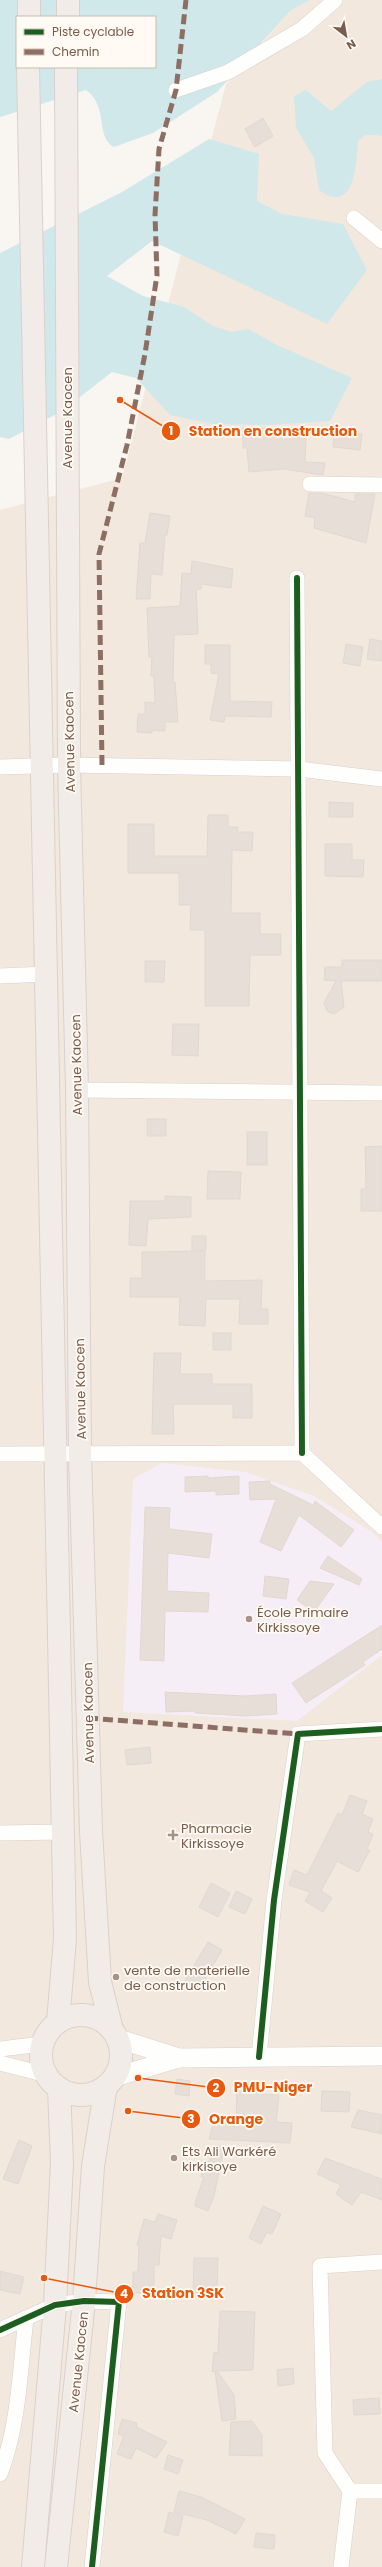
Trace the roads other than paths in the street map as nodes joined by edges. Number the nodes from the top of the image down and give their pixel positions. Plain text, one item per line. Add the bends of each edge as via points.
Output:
1 (29, 0) edge
2 (68, 0) edge
3 (335, 0) edge
4 (28, 16) edge
5 (68, 16) edge
6 (28, 68) edge
7 (66, 68) edge
8 (176, 90) dead end
9 (354, 218) dead end
10 (382, 241) edge
11 (310, 484) dead end
12 (382, 485) edge
13 (297, 578) dead end
14 (69, 764) junction
15 (42, 765) junction
16 (0, 767) edge
17 (299, 770) junction
18 (382, 779) edge
19 (46, 974) junction
20 (0, 976) edge
21 (77, 1090) junction
22 (300, 1092) junction
23 (382, 1093) edge
24 (54, 1453) junction
25 (80, 1453) junction
26 (302, 1453) junction
27 (0, 1454) edge
28 (382, 1527) edge
29 (382, 1729) edge
30 (63, 1832) junction
31 (0, 1833) edge
32 (58, 2022) junction
33 (115, 2033) junction
34 (42, 2044) junction
35 (0, 2049) edge
36 (382, 2056) edge
37 (259, 2057) junction
38 (179, 2058) junction
39 (0, 2064) edge
40 (53, 2082) junction
41 (111, 2082) junction
42 (382, 2262) edge
43 (84, 2301) junction
44 (54, 2305) junction
45 (26, 2318) junction
46 (0, 2330) edge
47 (0, 2474) edge
48 (350, 2490) junction
49 (382, 2491) edge
50 (33, 2567) edge
51 (56, 2567) edge
52 (92, 2567) edge
53 (341, 2567) edge

1 - 4 highway
2 - 5 highway
3 - 8 street via 302,28 228,72
6 - 15 highway, Avenue Kaocen
7 - 14 highway, Avenue Kaocen
9 - 10 street
11 - 12 street
13 - 17 street
14 - 15 street
14 - 17 street
14 - 21 highway, Avenue Kaocen
15 - 16 street
15 - 19 highway, Avenue Kaocen
17 - 18 street
17 - 22 street
19 - 20 street
19 - 24 highway, Avenue Kaocen
21 - 22 street
21 - 25 highway, Avenue Kaocen
22 - 23 street
22 - 26 street
24 - 25 street
24 - 27 street
24 - 30 highway, Avenue Kaocen
25 - 26 street
25 - 33 highway, Avenue Kaocen via 94,1892 100,1982
26 - 28 street
29 - 37 street via 298,1734 274,1900
30 - 31 street
30 - 32 highway, Avenue Kaocen via 65,1939
32 - 33 highway via 71,2016 85,2014 99,2018
32 - 34 highway via 48,2032
33 - 38 street
33 - 41 highway via 122,2052 120,2065
34 - 35 street
34 - 40 highway via 40,2056
36 - 37 street
37 - 38 street
38 - 41 street
39 - 40 street
40 - 41 highway via 70,2094 83,2095 96,2092
40 - 44 highway via 62,2163
41 - 43 highway, Avenue Kaocen via 93,2166
42 - 48 street via 320,2266 325,2453
43 - 44 street
43 - 51 highway, Avenue Kaocen
43 - 52 street via 119,2302
44 - 45 street
44 - 50 highway
45 - 46 street
45 - 47 street via 8,2454
48 - 49 street
48 - 53 street

